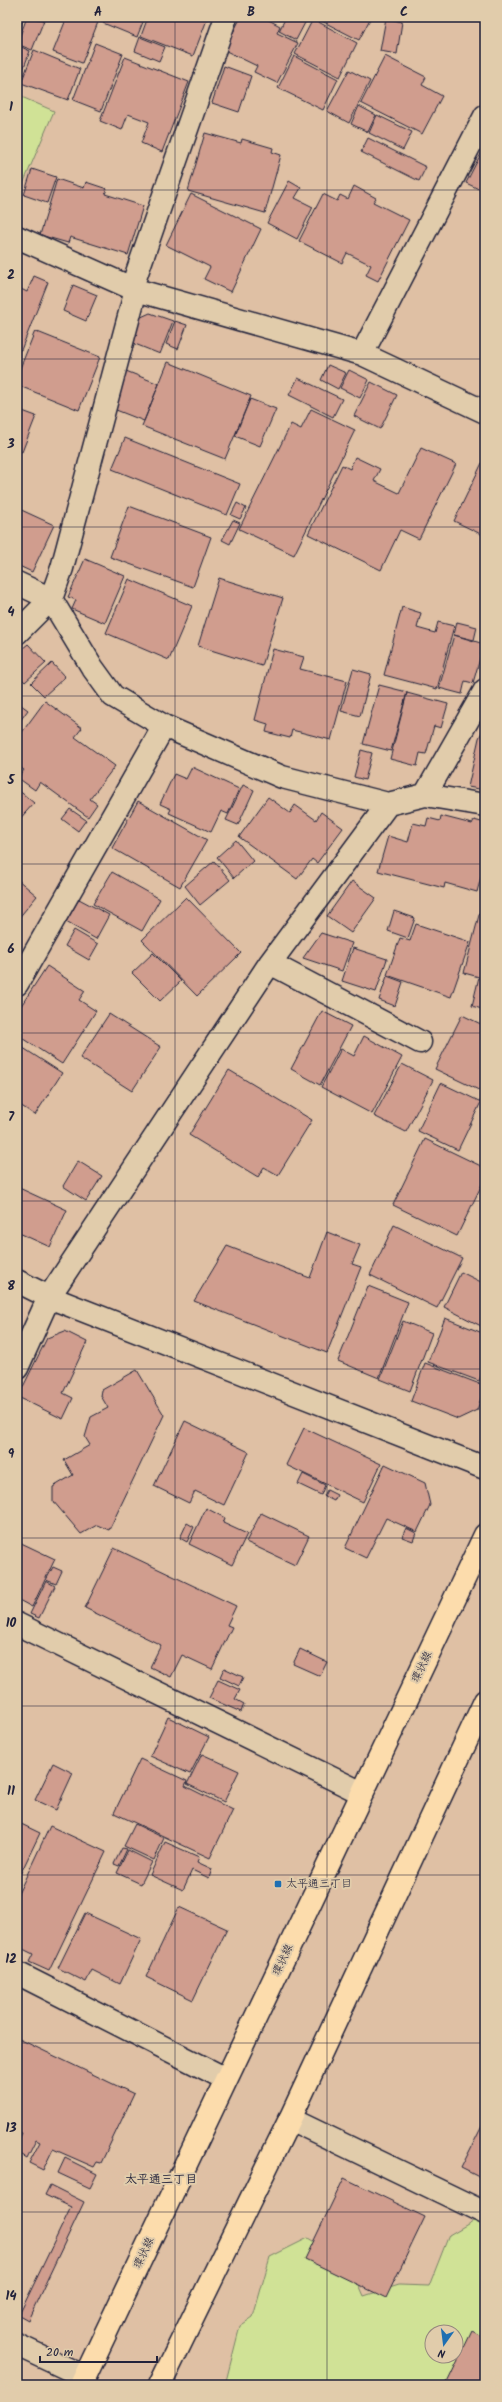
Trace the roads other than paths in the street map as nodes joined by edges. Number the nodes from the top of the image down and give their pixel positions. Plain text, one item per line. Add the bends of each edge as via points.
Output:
1 (226, 17) edge
2 (485, 116) edge
3 (17, 237) edge
4 (134, 288) junction
5 (362, 354) junction
6 (485, 412) edge
7 (17, 583) edge
8 (51, 599) junction
9 (17, 633) edge
10 (485, 690) edge
11 (164, 726) junction
12 (425, 795) junction
13 (388, 804) junction
14 (485, 805) edge
15 (270, 963) junction
16 (17, 984) edge
17 (420, 1042) dead end
18 (17, 1281) edge
19 (49, 1297) junction
20 (17, 1368) edge
21 (485, 1468) edge
22 (485, 1535) edge
23 (17, 1624) edge
24 (485, 1700) edge
25 (362, 1793) junction
26 (17, 1973) edge
27 (226, 2079) junction
28 (290, 2119) junction
29 (485, 2213) edge
30 (17, 2345) edge
31 (83, 2381) edge
32 (160, 2385) edge

1 - 4 street
2 - 5 street
3 - 4 street
4 - 5 street
4 - 8 street via 62,568
5 - 6 street
7 - 8 street
8 - 9 street
8 - 11 street via 92,667 113,696
10 - 12 street
11 - 13 street via 282,777
11 - 16 street
12 - 13 street
12 - 14 street
13 - 15 street
15 - 17 street
15 - 19 street
18 - 19 street
19 - 20 street
19 - 21 street
22 - 25 main road, 環状線
23 - 25 street
24 - 28 main road
25 - 27 main road, 環状線
26 - 27 street
27 - 31 main road, 環状線
28 - 29 street
28 - 32 main road
30 - 31 street

